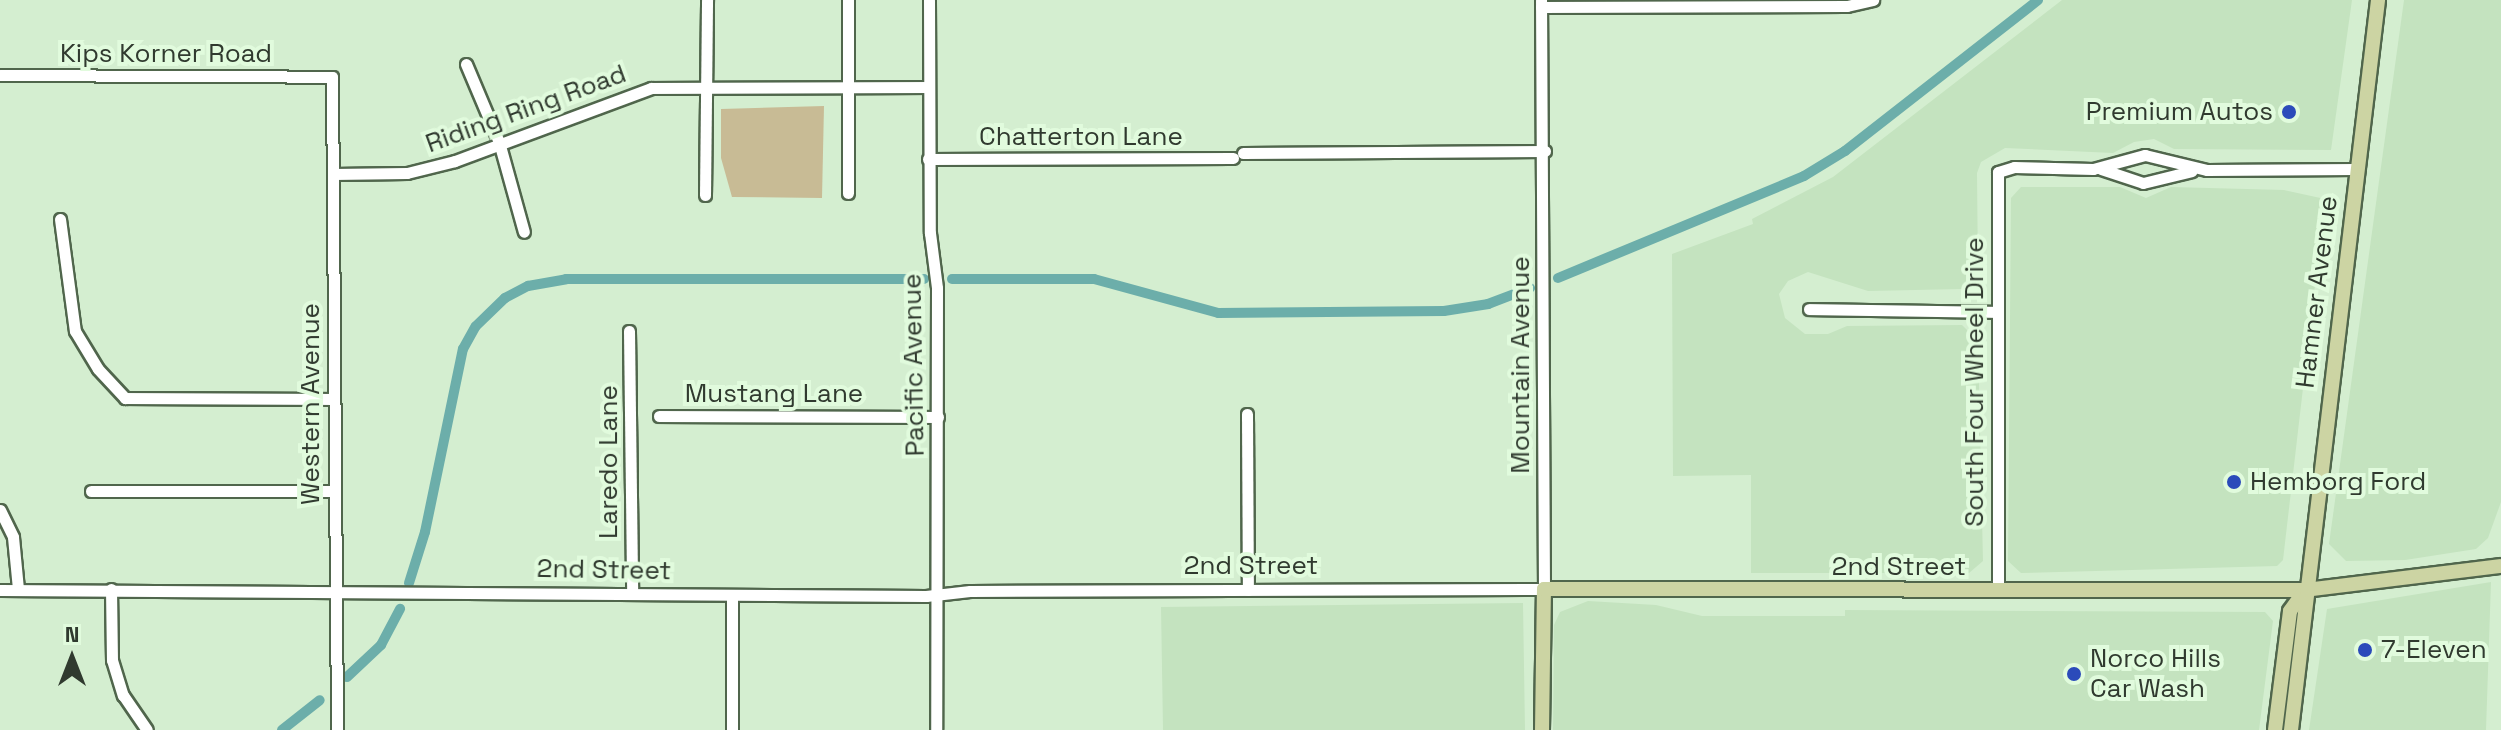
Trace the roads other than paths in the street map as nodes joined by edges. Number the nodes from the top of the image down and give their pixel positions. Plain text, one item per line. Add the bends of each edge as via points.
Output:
1 (707, 0) edge
2 (848, 0) edge
3 (929, 0) edge
4 (1873, 0) edge
5 (2378, 0) edge
6 (1541, 3) edge
7 (466, 64) dead end
8 (0, 75) edge
9 (332, 77) joint
10 (926, 87) junction
11 (849, 89) junction
12 (707, 90) junction
13 (499, 142) junction
14 (1545, 151) junction
15 (928, 159) junction
16 (2099, 168) junction
17 (2200, 169) junction
18 (2356, 169) junction
19 (333, 174) junction
20 (848, 193) dead end
21 (705, 195) dead end
22 (60, 219) dead end
23 (524, 232) dead end
24 (1809, 309) dead end
25 (1998, 312) junction
26 (629, 331) dead end
27 (333, 399) junction
28 (1247, 414) dead end
29 (659, 416) dead end
30 (938, 417) junction
31 (91, 491) dead end
32 (333, 491) junction
33 (0, 510) edge
34 (2501, 566) edge
35 (18, 589) junction
36 (111, 589) junction
37 (1544, 589) junction
38 (0, 590) edge
39 (1248, 590) junction
40 (2305, 590) junction
41 (1998, 591) junction
42 (335, 593) junction
43 (632, 593) junction
44 (937, 595) junction
45 (732, 596) junction
46 (147, 730) edge
47 (337, 730) edge
48 (732, 730) edge
49 (936, 730) edge
50 (1542, 730) edge
51 (2275, 730) edge
52 (2291, 730) edge

1 - 12 street
2 - 11 street
3 - 10 street, Pacific Avenue
4 - 6 street via 1847,6
5 - 18 main road, Hamner Avenue
6 - 14 street, Mountain Avenue
7 - 13 street
8 - 9 street, Kips Korner Road
9 - 19 street, Western Avenue
10 - 11 street, Riding Ring Road
10 - 15 street, Pacific Avenue
11 - 12 street, Riding Ring Road
11 - 20 street
12 - 13 street, Riding Ring Road via 651,88
12 - 21 street
13 - 19 street, Riding Ring Road via 407,173
13 - 23 street
14 - 15 street, Chatterton Lane
14 - 37 street, Mountain Avenue
15 - 30 street, Pacific Avenue
16 - 17 street via 2145,155
16 - 17 street via 2143,183
16 - 25 street, South Four Wheel Drive via 2014,167 1998,172
17 - 18 street
18 - 40 main road, Hamner Avenue
19 - 27 street, Western Avenue
22 - 27 street via 75,331 98,369 125,398
24 - 25 street
25 - 41 street, South Four Wheel Drive
26 - 43 street, Laredo Lane
27 - 32 street, Western Avenue
28 - 39 street
29 - 30 street, Mustang Lane
30 - 44 street, Pacific Avenue
31 - 32 street
32 - 42 street, Western Avenue
33 - 35 street via 13,537
34 - 40 main road, 2nd Street
35 - 36 street, 2nd Street
35 - 38 street, 2nd Street
36 - 42 street, 2nd Street
36 - 46 street via 112,660 123,695
37 - 39 street, 2nd Street
37 - 41 main road, 2nd Street
37 - 50 main road, Mountain Avenue
39 - 44 street, 2nd Street
40 - 41 main road, 2nd Street
40 - 51 main road, Hamner Avenue via 2290,611
40 - 52 main road, Hamner Avenue
42 - 43 street, 2nd Street
42 - 47 street, Western Avenue
43 - 45 street, 2nd Street
44 - 45 street, 2nd Street
44 - 49 street, Pacific Avenue
45 - 48 street

